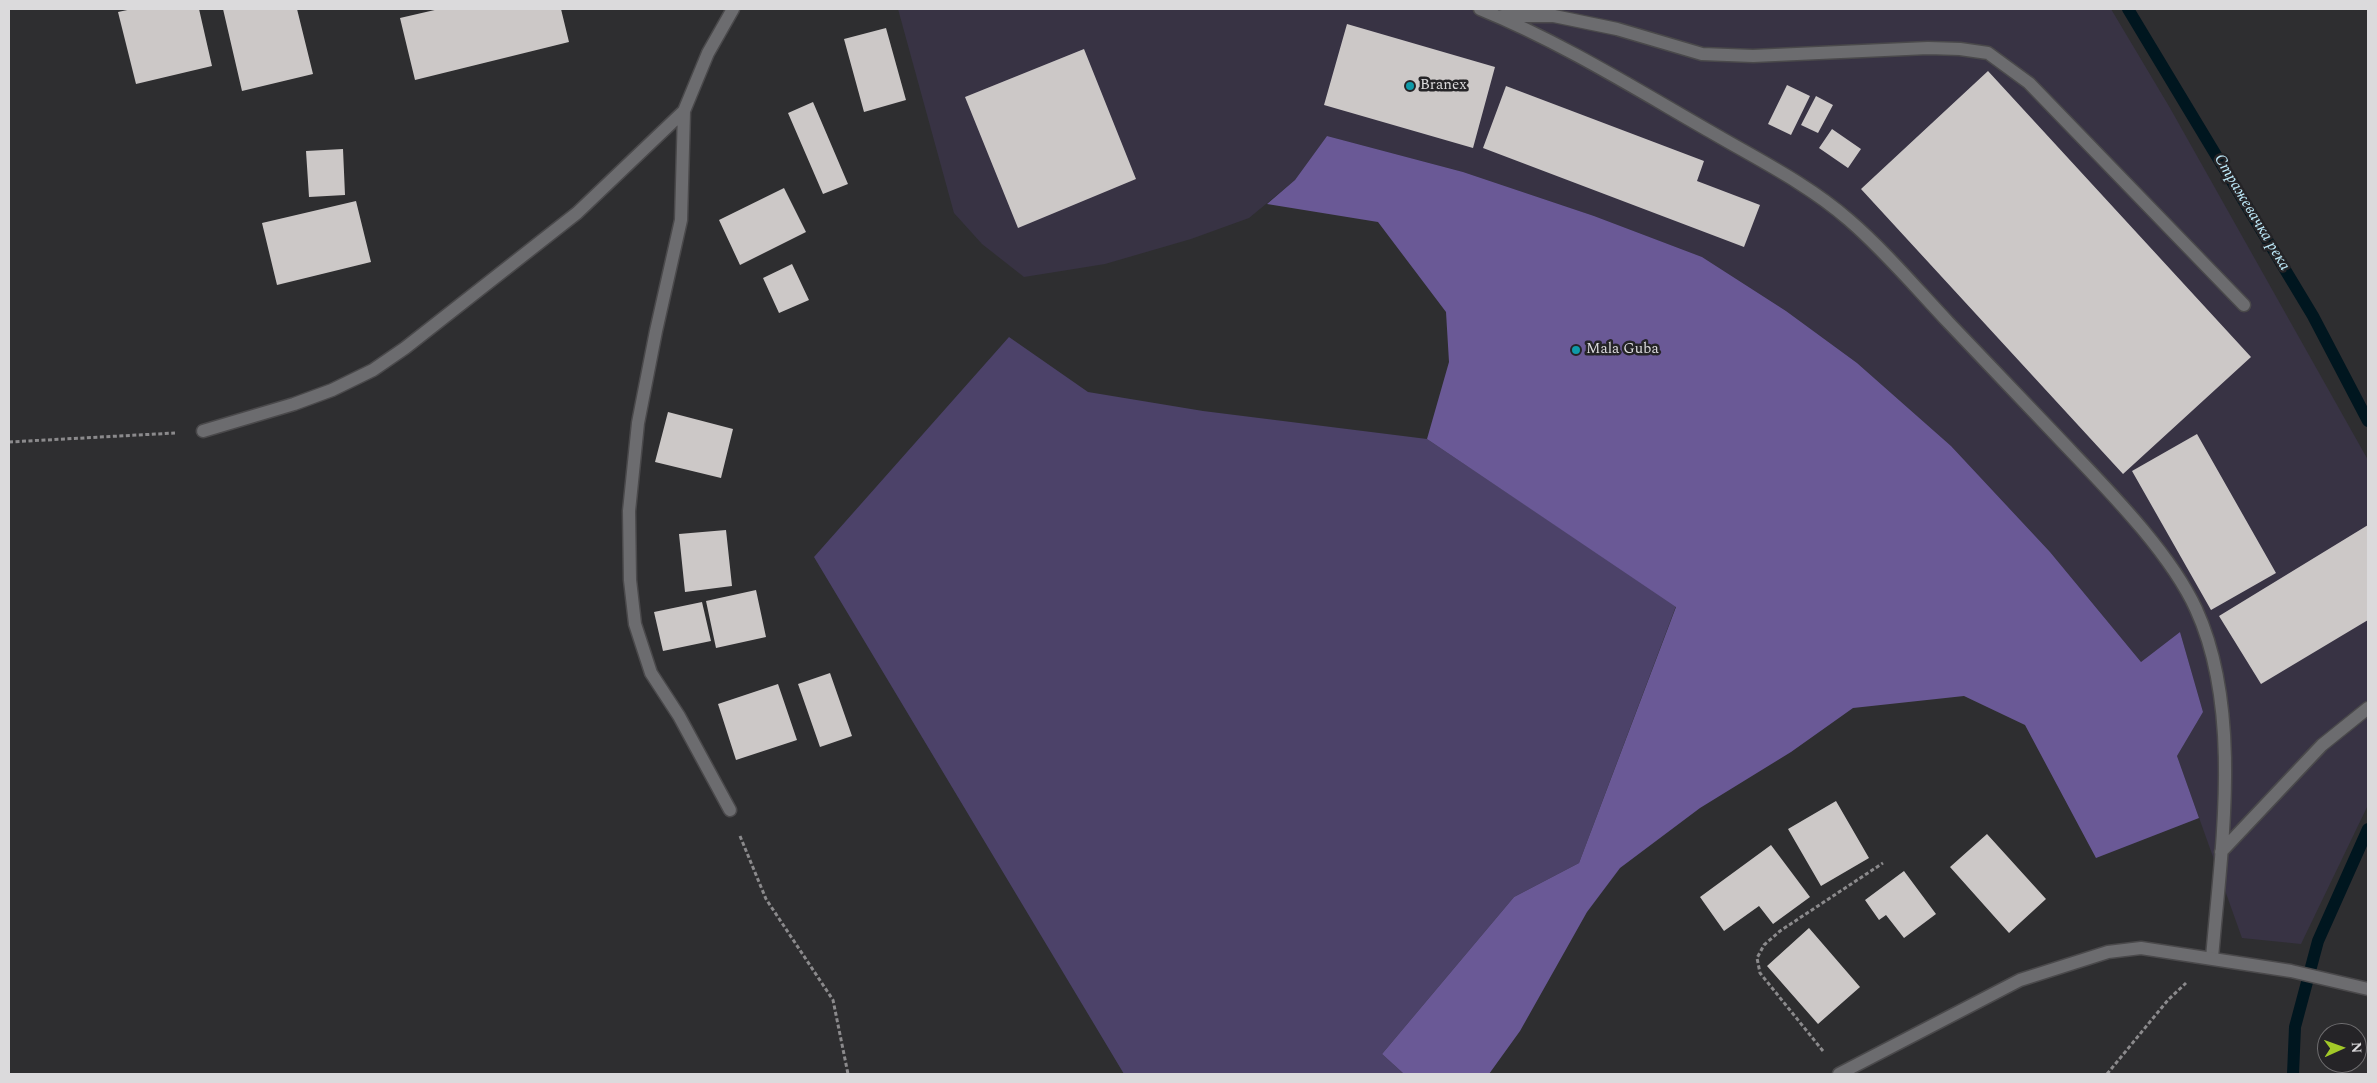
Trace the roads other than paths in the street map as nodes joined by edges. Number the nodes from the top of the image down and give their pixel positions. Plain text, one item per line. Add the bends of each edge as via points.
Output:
1 (733, 9) edge
2 (1480, 9) edge
3 (1499, 16) junction
4 (684, 111) junction
5 (2244, 305) dead end
6 (203, 431) road end
7 (2368, 708) edge
8 (730, 810) road end
9 (2221, 852) junction
10 (2212, 958) junction
11 (2368, 989) edge
12 (1840, 1074) edge

1 - 4 street via 708,53
2 - 3 street
3 - 5 street via 1554,16 1617,29 1702,54 1753,56 1928,48 1988,53 2029,82
3 - 9 street via 1757,158 1849,220 2018,395 2140,528 2166,559 2196,610 2216,675 2225,757
4 - 6 street via 577,213 381,364 322,393
4 - 8 street via 681,220 638,423 629,511 630,580 635,624 651,673 679,716
7 - 9 street via 2322,745
9 - 10 street
10 - 11 street via 2291,971
10 - 12 street via 2141,948 2082,959 2020,980

